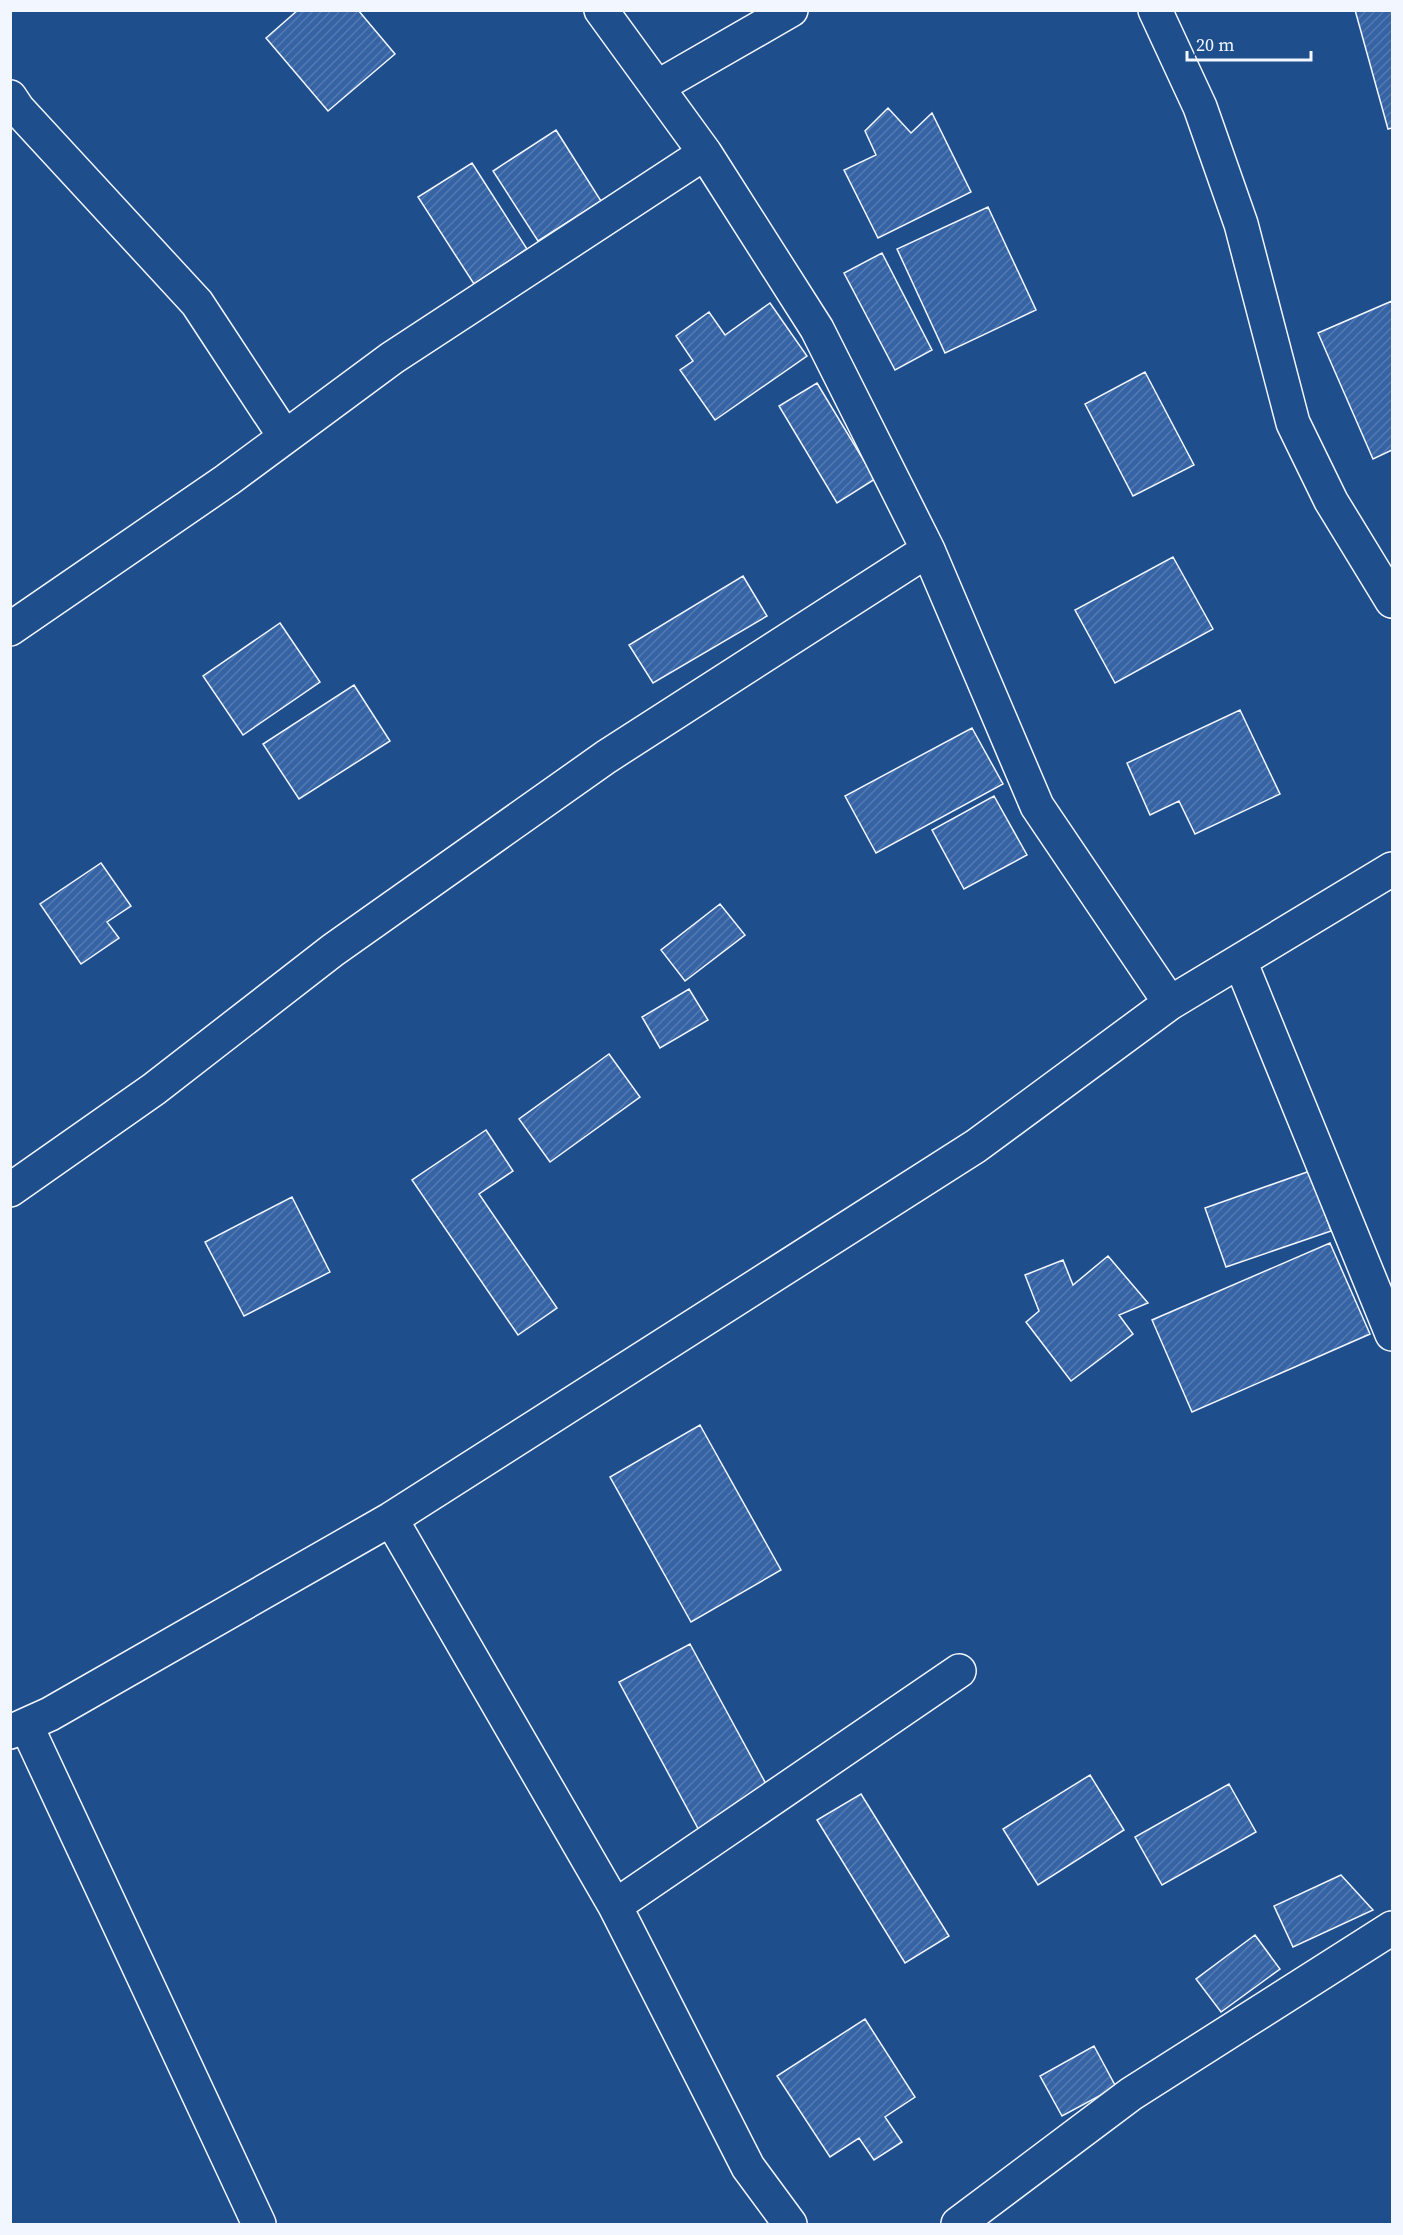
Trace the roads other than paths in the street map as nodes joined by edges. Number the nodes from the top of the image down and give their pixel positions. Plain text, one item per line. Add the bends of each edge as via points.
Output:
1 (601, 10) edge
2 (791, 10) edge
3 (1155, 10) edge
4 (657, 87) junction
5 (10, 97) edge
6 (705, 153) junction
7 (285, 437) junction
8 (928, 550) junction
9 (1392, 601) edge
10 (10, 629) edge
11 (1392, 869) edge
12 (1240, 962) junction
13 (1170, 1003) junction
14 (10, 1190) edge
15 (1392, 1334) edge
16 (391, 1519) junction
17 (959, 1671) dead end
18 (18, 1729) edge
19 (615, 1906) junction
20 (1392, 1928) edge
21 (259, 2224) edge
22 (790, 2224) edge
23 (958, 2224) edge

1 - 4 street
2 - 4 street
3 - 9 street via 1200,107 1241,224 1293,423 1331,501
4 - 6 street
5 - 7 street via 197,303
6 - 7 street via 392,358
6 - 8 street via 817,329
7 - 10 street
8 - 13 street via 1037,806
8 - 14 street via 606,757 333,950 154,1089
11 - 12 street
12 - 13 street
12 - 15 street
13 - 16 street via 976,1146
16 - 18 street
16 - 19 street
17 - 19 street
18 - 21 street
19 - 22 street via 748,2167
20 - 23 street via 1131,2094

